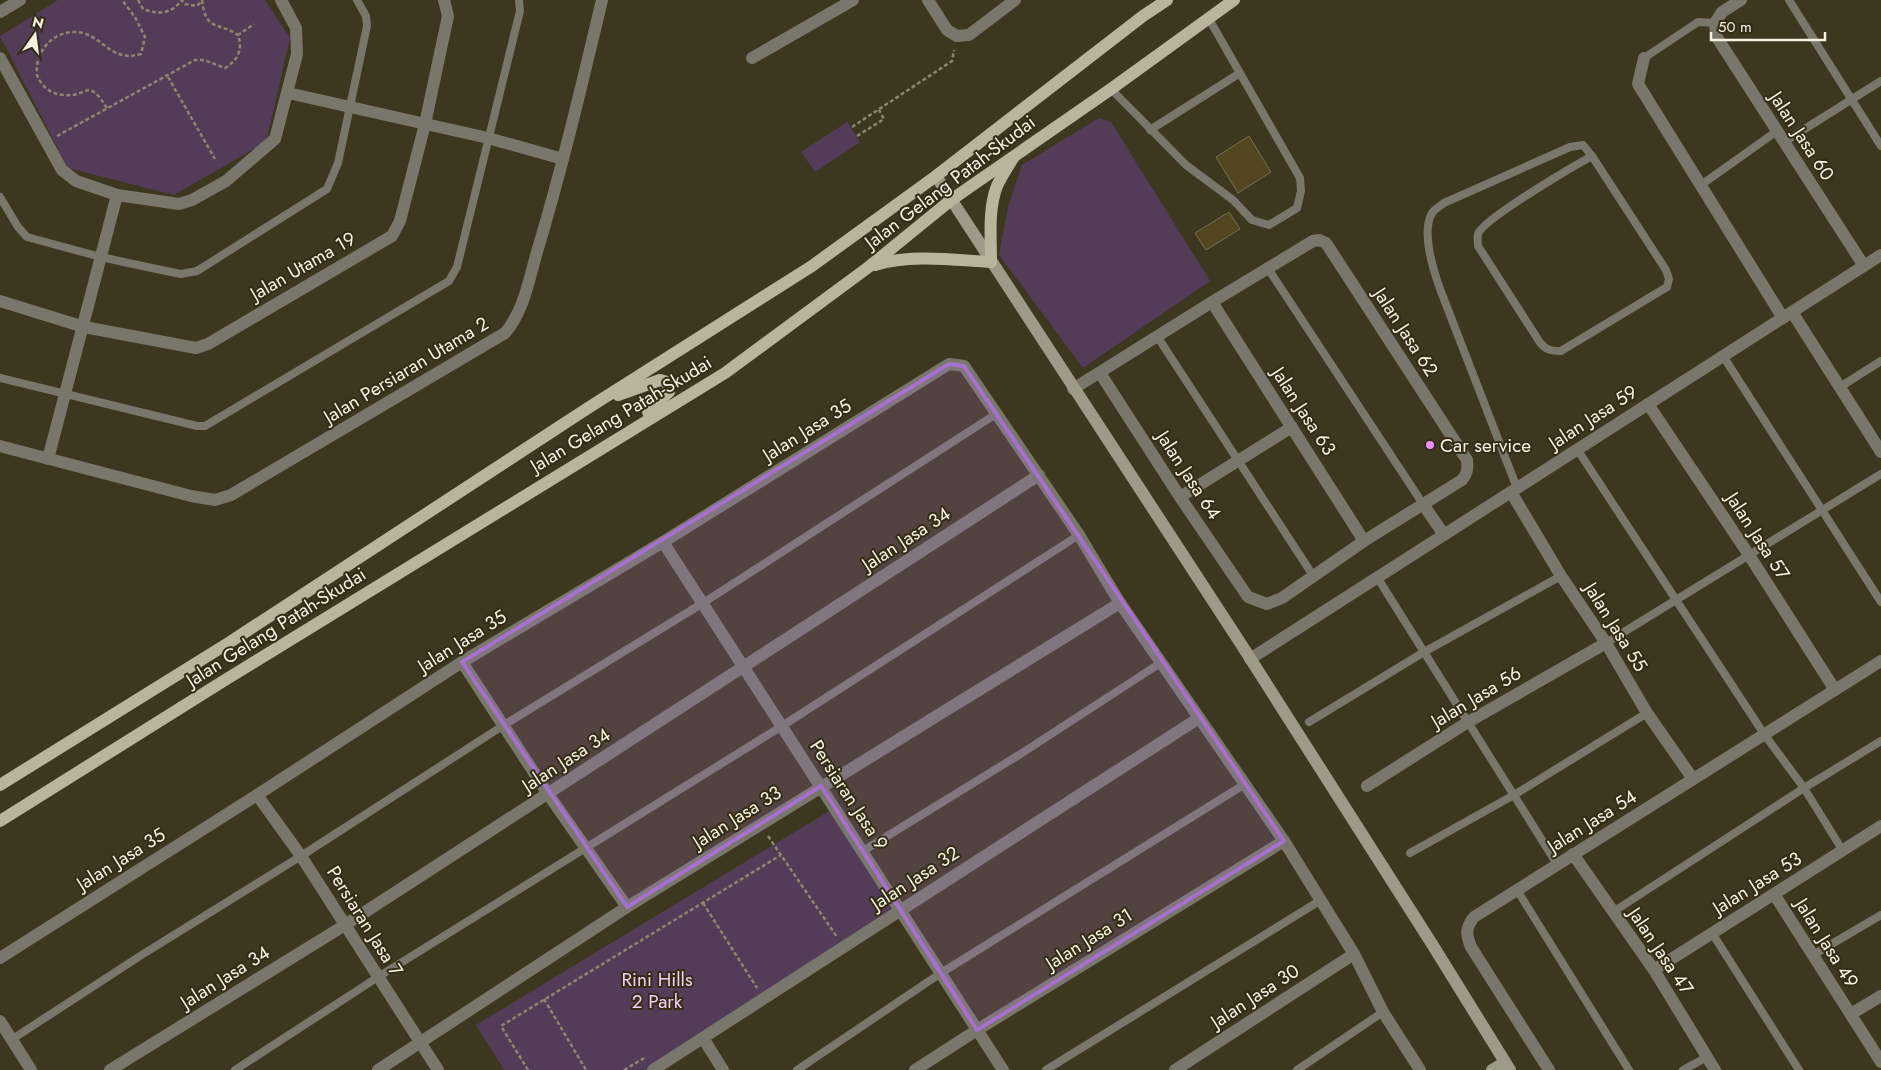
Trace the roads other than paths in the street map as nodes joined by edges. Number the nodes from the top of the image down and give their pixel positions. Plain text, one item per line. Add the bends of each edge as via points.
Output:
1 (20, 0) edge
2 (281, 0) edge
3 (357, 0) edge
4 (444, 0) edge
5 (519, 0) edge
6 (602, 0) edge
7 (853, 0) edge
8 (928, 0) edge
9 (1015, 0) edge
10 (1167, 0) edge
11 (1234, 0) edge
12 (1741, 0) edge
13 (1789, 0) edge
14 (0, 12) edge
15 (1209, 19) junction
16 (1715, 23) junction
17 (0, 58) edge
18 (752, 58) dead end
19 (1644, 58) joint
20 (1240, 73) junction
21 (1881, 81) edge
22 (1111, 89) junction
23 (288, 93) junction
24 (1851, 101) junction
25 (349, 108) junction
26 (425, 124) junction
27 (1150, 130) junction
28 (1781, 137) junction
29 (488, 138) junction
30 (1881, 146) edge
31 (1015, 155) junction
32 (1592, 156) junction
33 (564, 159) junction
34 (936, 176) junction
35 (1701, 185) junction
36 (117, 196) junction
37 (0, 197) edge
38 (951, 200) junction
39 (1881, 255) edge
40 (101, 257) junction
41 (991, 262) junction
42 (870, 266) junction
43 (1864, 266) junction
44 (1267, 267) junction
45 (0, 301) edge
46 (1212, 302) junction
47 (1788, 315) junction
48 (84, 327) junction
49 (1156, 336) junction
50 (1723, 356) junction
51 (1881, 361) edge
52 (1100, 373) junction
53 (0, 378) edge
54 (1840, 387) junction
55 (1073, 389) junction
56 (66, 394) junction
57 (1648, 404) junction
58 (588, 408) junction
59 (996, 414) junction
60 (1292, 427) junction
61 (614, 441) junction
62 (0, 446) edge
63 (1577, 449) junction
64 (1881, 452) edge
65 (48, 459) junction
66 (1238, 460) junction
67 (1881, 474) edge
68 (1039, 475) junction
69 (1514, 490) junction
70 (1180, 497) junction
71 (1423, 504) junction
72 (1823, 510) junction
73 (1079, 535) junction
74 (1444, 535) junction
75 (1364, 541) junction
76 (662, 542) junction
77 (1749, 555) junction
78 (1562, 576) junction
79 (1314, 577) junction
80 (1377, 577) junction
81 (1248, 597) joint
82 (1676, 600) junction
83 (1881, 602) edge
84 (703, 603) junction
85 (1120, 603) junction
86 (1606, 643) junction
87 (1424, 652) junction
88 (1250, 658) junction
89 (1881, 661) edge
90 (462, 662) junction
91 (1162, 662) junction
92 (744, 666) junction
93 (1835, 690) junction
94 (1647, 713) junction
95 (1199, 718) junction
96 (1310, 722) dead end
97 (1468, 722) junction
98 (504, 725) junction
99 (782, 726) junction
100 (1764, 734) junction
101 (1881, 741) edge
102 (1692, 779) junction
103 (1245, 784) junction
104 (0, 785) edge
105 (821, 786) junction
106 (1367, 786) dead end
107 (1804, 788) junction
108 (548, 794) junction
109 (257, 795) junction
110 (1514, 795) junction
111 (0, 821) edge
112 (1881, 826) edge
113 (1284, 841) junction
114 (584, 848) junction
115 (1843, 850) junction
116 (863, 851) junction
117 (1410, 853) dead end
118 (1573, 854) junction
119 (301, 856) junction
120 (1557, 864) junction
121 (1517, 890) junction
122 (1774, 894) junction
123 (1320, 900) junction
124 (627, 907) junction
125 (900, 910) junction
126 (1613, 912) junction
127 (1881, 915) edge
128 (346, 925) junction
129 (1712, 933) junction
130 (1354, 954) junction
131 (1813, 955) junction
132 (0, 958) edge
133 (1654, 970) junction
134 (941, 973) junction
135 (378, 977) junction
136 (1881, 996) edge
137 (1383, 1012) junction
138 (1850, 1014) junction
139 (0, 1021) edge
140 (977, 1030) junction
141 (703, 1038) junction
142 (11, 1040) junction
143 (421, 1043) junction
144 (1707, 1058) junction
145 (1881, 1062) edge
146 (1507, 1066) edge
147 (1420, 1069) edge
148 (30, 1070) edge
149 (110, 1070) edge
150 (235, 1070) edge
151 (378, 1070) edge
152 (438, 1070) edge
153 (652, 1070) edge
154 (722, 1070) edge
155 (797, 1070) edge
156 (916, 1070) edge
157 (1003, 1070) edge
158 (1046, 1070) edge
159 (1175, 1070) edge
160 (1297, 1070) edge
161 (1492, 1070) edge
162 (1549, 1070) edge
163 (1629, 1070) edge
164 (1683, 1070) edge
165 (1715, 1070) edge
166 (1799, 1070) edge

1 - 14 street
2 - 23 street via 296,28 297,54
3 - 25 lane via 366,16 367,26
4 - 26 street, Jalan Utama 19 via 448,16
5 - 29 lane via 520,11
6 - 33 street, Jalan Persiaran Utama 2
7 - 18 street
8 - 9 street via 947,30 957,36 969,35
10 - 34 main road, Jalan Gelang Patah-Skudai
11 - 15 main road, Jalan Gelang Patah-Skudai
12 - 16 street via 1722,12
13 - 24 lane
15 - 20 lane
15 - 22 main road, Jalan Gelang Patah-Skudai
16 - 19 lane via 1698,22
16 - 28 street, Jalan Jasa 60 via 1716,36
17 - 36 street via 62,170 76,181
19 - 35 street via 1638,84
20 - 27 lane
20 - 27 lane via 1300,178 1297,208 1269,226 1252,220
21 - 24 lane
22 - 27 lane
22 - 31 main road, Jalan Gelang Patah-Skudai
23 - 25 street
23 - 36 street via 276,139 226,182 179,204
24 - 28 lane
24 - 30 lane
25 - 26 street
25 - 40 lane via 338,163 328,189 197,271 181,274
26 - 29 street
26 - 48 street, Jalan Utama 19 via 400,221 392,236 196,348
28 - 35 lane
28 - 43 street, Jalan Jasa 60
29 - 33 street
29 - 56 lane via 457,267 441,286 205,426
31 - 38 main road, Jalan Gelang Patah-Skudai
31 - 41 main road via 997,186 994,198
32 - 32 lane via 1669,279 1666,287 1650,297 1561,351 1551,351 1539,341 1478,246 1478,234 1511,206
32 - 69 lane via 1583,146 1570,147 1444,203 1433,211 1428,223 1431,261 1440,289
33 - 65 street, Jalan Persiaran Utama 2 via 518,315 505,333 231,495 215,500 191,496
34 - 38 street
34 - 58 main road, Jalan Gelang Patah-Skudai via 812,266
35 - 47 street
36 - 40 street
37 - 40 lane via 27,237
38 - 41 street
38 - 42 main road, Jalan Gelang Patah-Skudai
39 - 43 street, Jalan Jasa 59
40 - 48 street
41 - 42 main road via 917,259
41 - 55 street
42 - 61 main road, Jalan Gelang Patah-Skudai via 725,373
43 - 47 street, Jalan Jasa 59
44 - 46 street, Jalan Jasa 62
44 - 71 lane
44 - 71 street, Jalan Jasa 62 via 1312,241 1326,243 1467,460 1468,468 1462,480
45 - 48 street, Jalan Utama 19
46 - 49 street, Jalan Jasa 62
46 - 60 street, Jalan Jasa 63
47 - 50 street, Jalan Jasa 59
47 - 54 street
48 - 56 street
49 - 52 street, Jalan Jasa 62
49 - 66 lane
50 - 57 street, Jalan Jasa 59
50 - 72 lane
51 - 54 lane
52 - 55 street, Jalan Jasa 62
52 - 70 street, Jalan Jasa 64
53 - 56 lane
54 - 64 street
55 - 88 street
56 - 65 street
57 - 63 street, Jalan Jasa 59
57 - 77 street, Jalan Jasa 57
58 - 61 main road via 660,380 668,382 669,392 659,404
58 - 104 main road, Jalan Gelang Patah-Skudai via 230,642
59 - 68 street
59 - 76 street, Jalan Jasa 35 via 964,366 949,364
59 - 84 lane
60 - 66 street
60 - 75 street, Jalan Jasa 63
61 - 111 main road, Jalan Gelang Patah-Skudai
62 - 65 street, Jalan Persiaran Utama 2
63 - 69 street, Jalan Jasa 59
63 - 82 lane
66 - 70 street
66 - 79 lane
67 - 72 lane
68 - 73 street
68 - 92 street, Jalan Jasa 34
69 - 74 street, Jalan Jasa 59
69 - 78 street, Jalan Jasa 55
70 - 81 street, Jalan Jasa 64
71 - 74 street
71 - 75 street, Jalan Jasa 62
72 - 77 lane
72 - 83 lane
73 - 85 street
73 - 99 lane
74 - 80 street, Jalan Jasa 59
75 - 79 street, Jalan Jasa 62
76 - 84 street, Persiaran Jasa 9
76 - 90 street, Jalan Jasa 35
77 - 82 lane
77 - 93 street, Jalan Jasa 57
78 - 86 street, Jalan Jasa 55
78 - 87 lane
79 - 81 street, Jalan Jasa 62 via 1267,604
80 - 87 lane
80 - 88 street, Jalan Jasa 59
82 - 86 lane
82 - 100 lane
84 - 92 street, Persiaran Jasa 9
84 - 98 lane
85 - 91 street
85 - 105 street, Jalan Jasa 33
86 - 94 street, Jalan Jasa 55
86 - 97 street, Jalan Jasa 56
87 - 96 lane
87 - 97 lane
88 - 146 street
89 - 93 street, Jalan Jasa 54
90 - 98 street
90 - 109 street, Jalan Jasa 35
91 - 95 street
91 - 116 lane
92 - 99 street, Persiaran Jasa 9
92 - 108 street, Jalan Jasa 34
93 - 100 street, Jalan Jasa 54
94 - 102 street, Jalan Jasa 55
94 - 110 lane
95 - 103 street
95 - 125 street, Jalan Jasa 32
97 - 106 street, Jalan Jasa 56
97 - 110 lane
98 - 108 street
98 - 119 lane
99 - 105 street, Persiaran Jasa 9
99 - 114 lane
100 - 102 street, Jalan Jasa 54
100 - 107 lane
101 - 107 lane
102 - 118 street, Jalan Jasa 54
103 - 113 street
103 - 134 lane
105 - 116 street, Persiaran Jasa 9
105 - 124 street, Jalan Jasa 33
107 - 115 lane
107 - 126 lane
108 - 114 street
108 - 128 street, Jalan Jasa 34
109 - 119 street, Persiaran Jasa 7
109 - 132 street, Jalan Jasa 35
110 - 117 lane
110 - 120 lane
112 - 115 street, Jalan Jasa 53
113 - 123 street
113 - 140 street, Jalan Jasa 31
114 - 124 street
114 - 135 lane
115 - 122 street, Jalan Jasa 53
116 - 125 street, Persiaran Jasa 9
118 - 120 street, Jalan Jasa 54
118 - 126 street, Jalan Jasa 47
119 - 128 street, Persiaran Jasa 7
119 - 142 lane
120 - 121 street, Jalan Jasa 54
121 - 162 street, Jalan Jasa 54 via 1474,917 1466,935
121 - 163 lane
122 - 129 street, Jalan Jasa 53
122 - 131 street, Jalan Jasa 49
123 - 130 street
123 - 158 lane
124 - 143 street, Jalan Jasa 33
125 - 134 street, Persiaran Jasa 9
125 - 141 street, Jalan Jasa 32
126 - 133 street, Jalan Jasa 47
127 - 131 lane
128 - 135 street, Persiaran Jasa 7
128 - 149 street, Jalan Jasa 34
129 - 133 street, Jalan Jasa 53
129 - 166 lane
130 - 137 street
130 - 159 street, Jalan Jasa 30
131 - 138 street, Jalan Jasa 49
133 - 144 street, Jalan Jasa 47
134 - 140 street, Persiaran Jasa 9
134 - 155 lane
135 - 143 street, Persiaran Jasa 7
135 - 150 lane
136 - 138 street
137 - 147 street
137 - 160 lane
138 - 145 street, Jalan Jasa 49
139 - 142 street
140 - 156 street, Jalan Jasa 31
140 - 157 street, Persiaran Jasa 9
141 - 153 street, Jalan Jasa 32
141 - 154 street
142 - 148 street
143 - 151 street, Jalan Jasa 33
143 - 152 street, Persiaran Jasa 7
144 - 164 lane
144 - 165 street, Jalan Jasa 47
146 - 161 street

